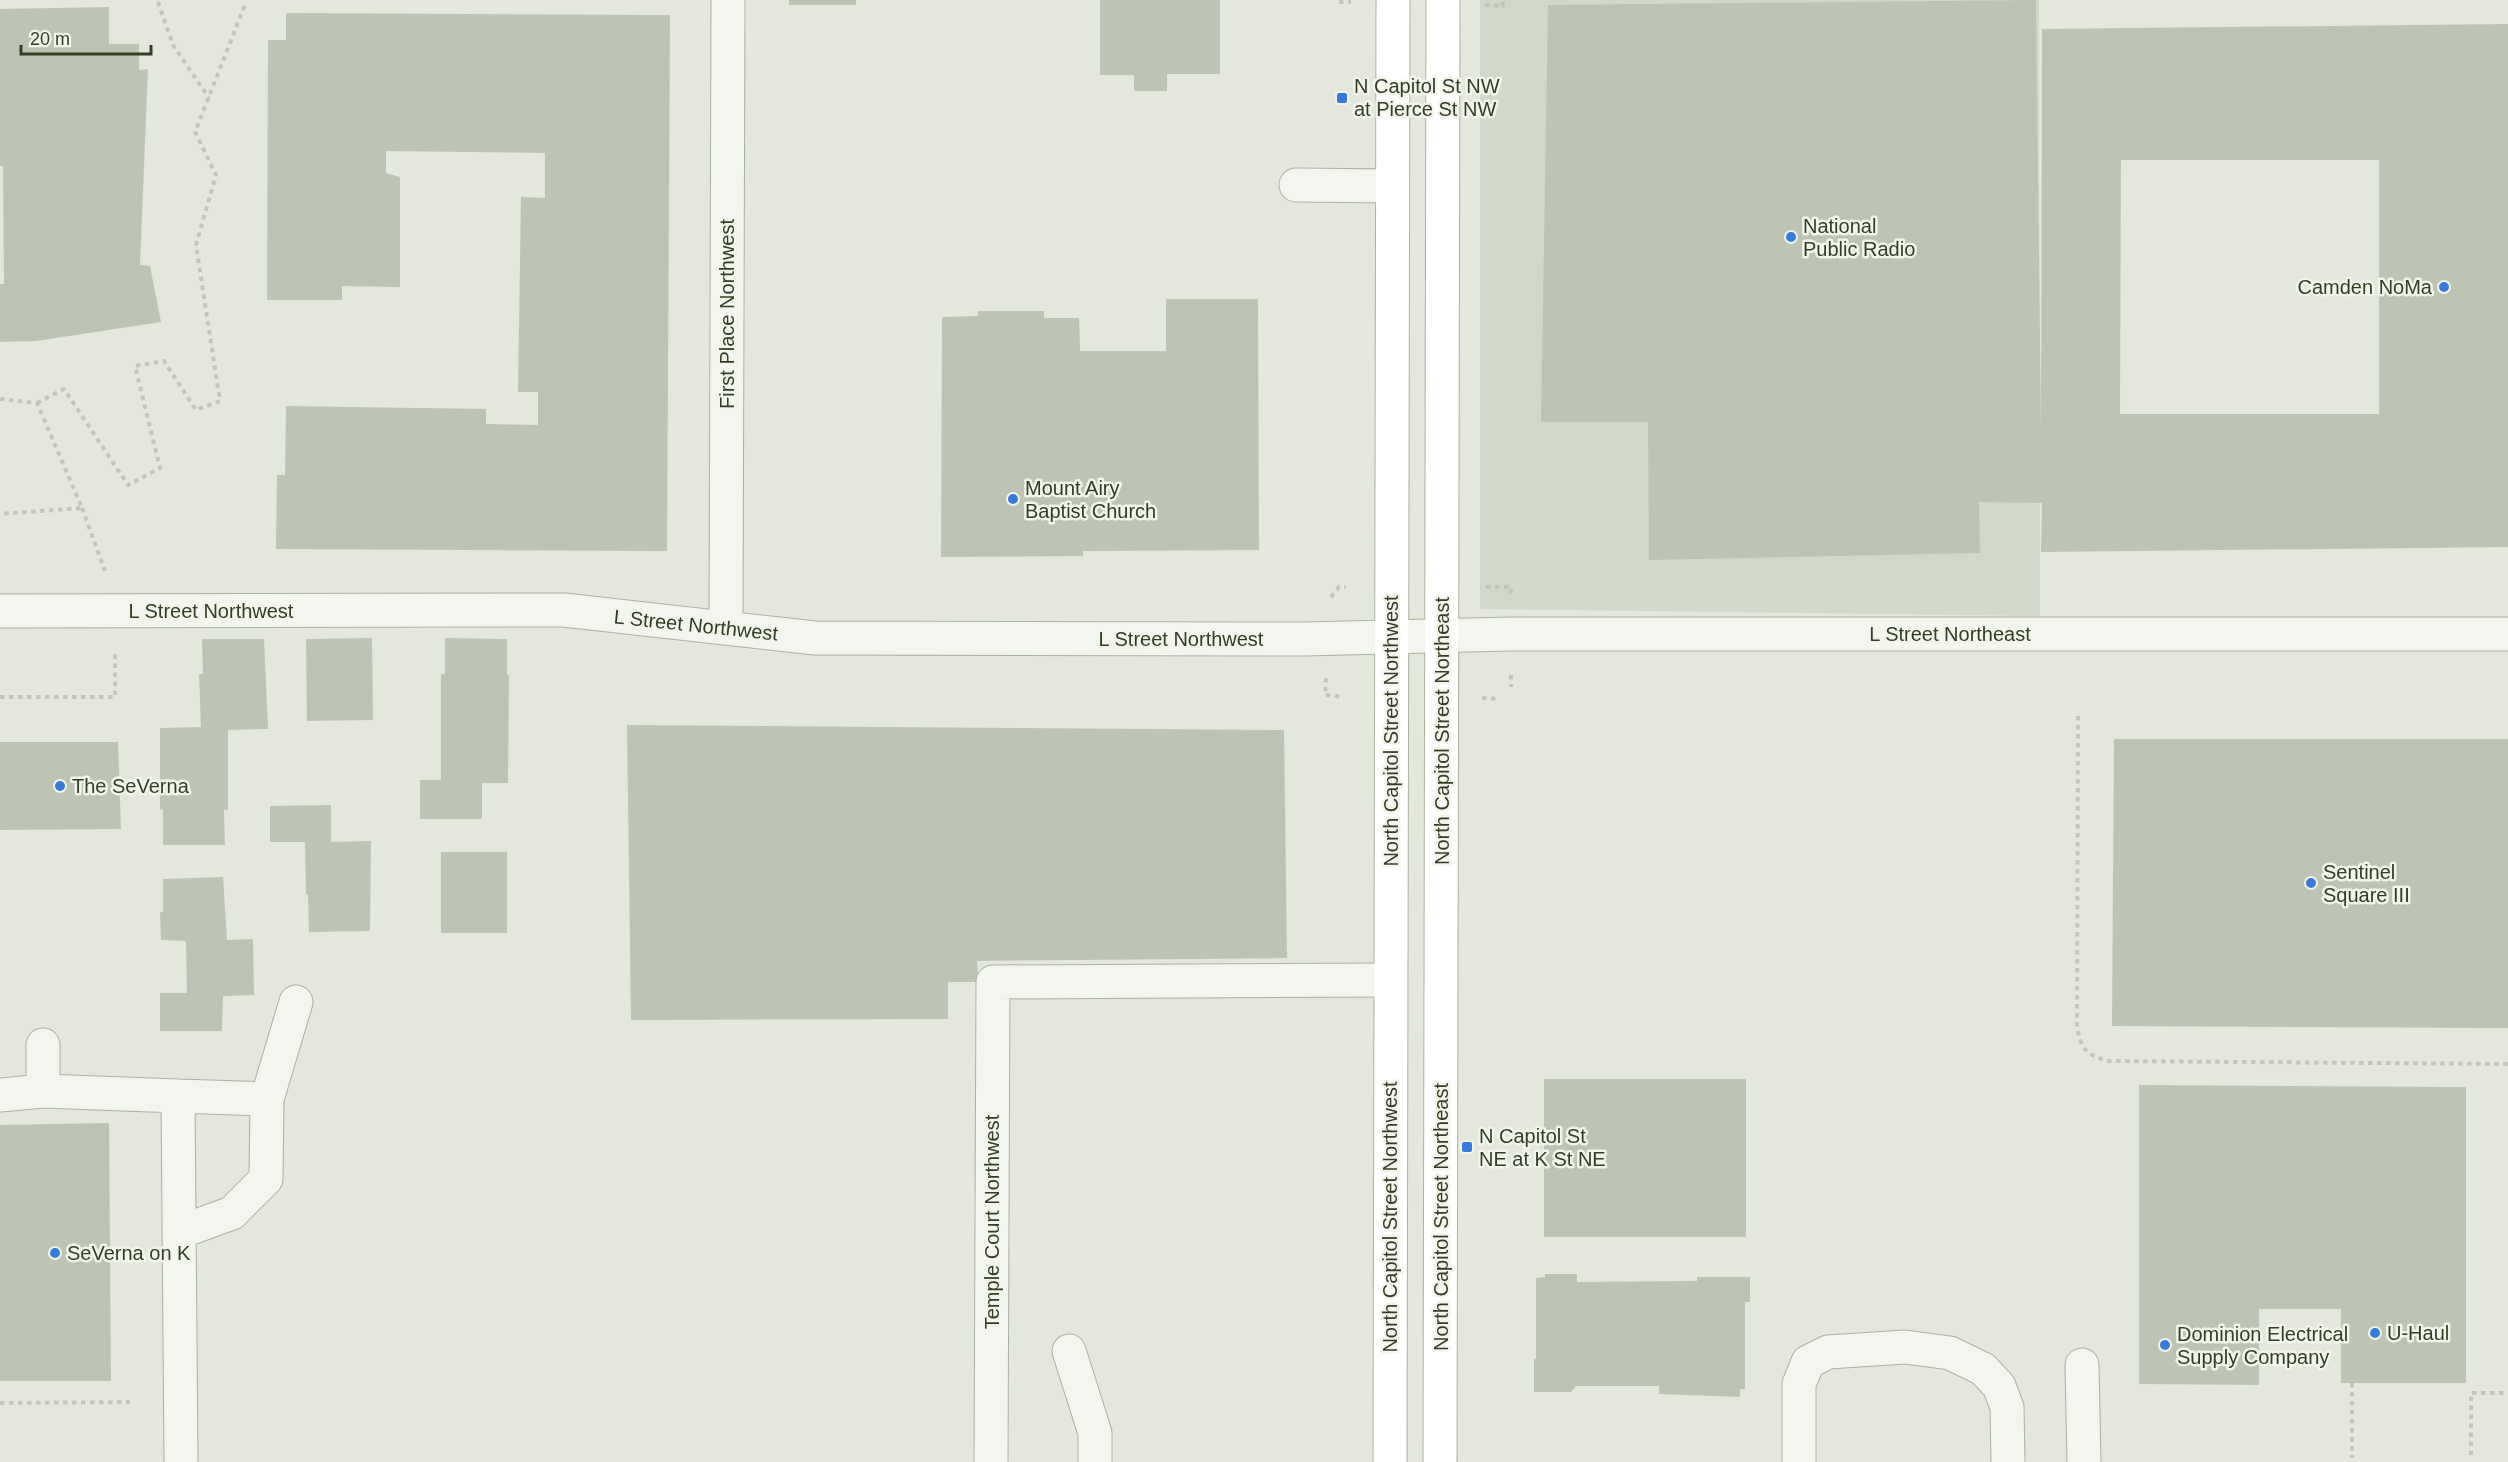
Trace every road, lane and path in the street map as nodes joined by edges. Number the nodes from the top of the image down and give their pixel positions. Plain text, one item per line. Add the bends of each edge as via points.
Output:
1 (728, 0) edge
2 (1393, 0) edge
3 (1443, 0) edge
4 (1502, 0) edge
5 (158, 2) dead end
6 (246, 2) dead end
7 (1339, 2) dead end
8 (1351, 2) dead end
9 (1485, 5) dead end
10 (209, 98) junction
11 (1296, 185) dead end
12 (1392, 186) junction
13 (0, 399) edge
14 (37, 403) junction
15 (82, 508) junction
16 (0, 514) edge
17 (106, 572) dead end
18 (1346, 586) dead end
19 (1331, 597) dead end
20 (0, 611) edge
21 (114, 611) junction
22 (726, 628) junction
23 (2508, 634) edge
24 (1442, 636) junction
25 (1392, 637) junction
26 (1511, 675) dead end
27 (1326, 677) dead end
28 (1511, 687) dead end
29 (0, 696) edge
30 (1343, 697) dead end
31 (1482, 698) dead end
32 (1500, 699) dead end
33 (2078, 716) dead end
34 (1390, 980) junction
35 (297, 1002) dead end
36 (43, 1045) dead end
37 (2508, 1064) edge
38 (43, 1091) junction
39 (0, 1095) edge
40 (178, 1096) junction
41 (267, 1099) junction
42 (180, 1232) junction
43 (1069, 1351) dead end
44 (2082, 1365) dead end
45 (2352, 1383) dead end
46 (2508, 1393) edge
47 (130, 1402) dead end
48 (0, 1403) edge
49 (2471, 1455) dead end
50 (2352, 1458) dead end
51 (181, 1462) edge
52 (991, 1462) edge
53 (1095, 1462) edge
54 (1390, 1462) edge
55 (1440, 1462) edge
56 (1799, 1462) edge
57 (2008, 1462) edge
58 (2084, 1462) edge

1 - 22 street, First Place Northwest
2 - 12 main road, North Capitol Street Northwest
3 - 24 main road, North Capitol Street Northeast
4 - 9 path via 1503,6
5 - 10 path via 173,45
6 - 10 path
7 - 8 path
10 - 14 path via 195,132 216,175 196,245 220,401 196,410 164,361 135,366 160,468 128,485 64,389
11 - 12 street
12 - 25 main road, North Capitol Street Northwest
13 - 14 path
14 - 15 path
15 - 16 path
15 - 17 path
18 - 19 path via 1339,586
20 - 21 street, L Street Northwest
21 - 22 street, L Street Northwest via 564,610
21 - 29 path via 115,697
22 - 25 street, L Street Northwest via 815,638
23 - 24 street, L Street Northeast
24 - 25 street, L Street Northeast
24 - 55 main road, North Capitol Street Northeast
25 - 34 main road, North Capitol Street Northwest
26 - 28 path
27 - 30 path via 1325,695
31 - 32 path
33 - 37 path via 2077,1024 2078,1038 2093,1057 2109,1061
34 - 52 street, Temple Court Northwest via 993,982
34 - 54 main road, North Capitol Street Northwest
35 - 41 street
36 - 38 street
38 - 39 street
38 - 40 street
40 - 41 street
40 - 42 street
41 - 42 street via 266,1179 232,1214
42 - 51 street
43 - 53 street via 1095,1433
44 - 58 street
45 - 50 path
46 - 49 path via 2471,1393
47 - 48 path
56 - 57 street via 1799,1384 1808,1362 1828,1352 1905,1347 1950,1353 1983,1369 2000,1386 2007,1407

